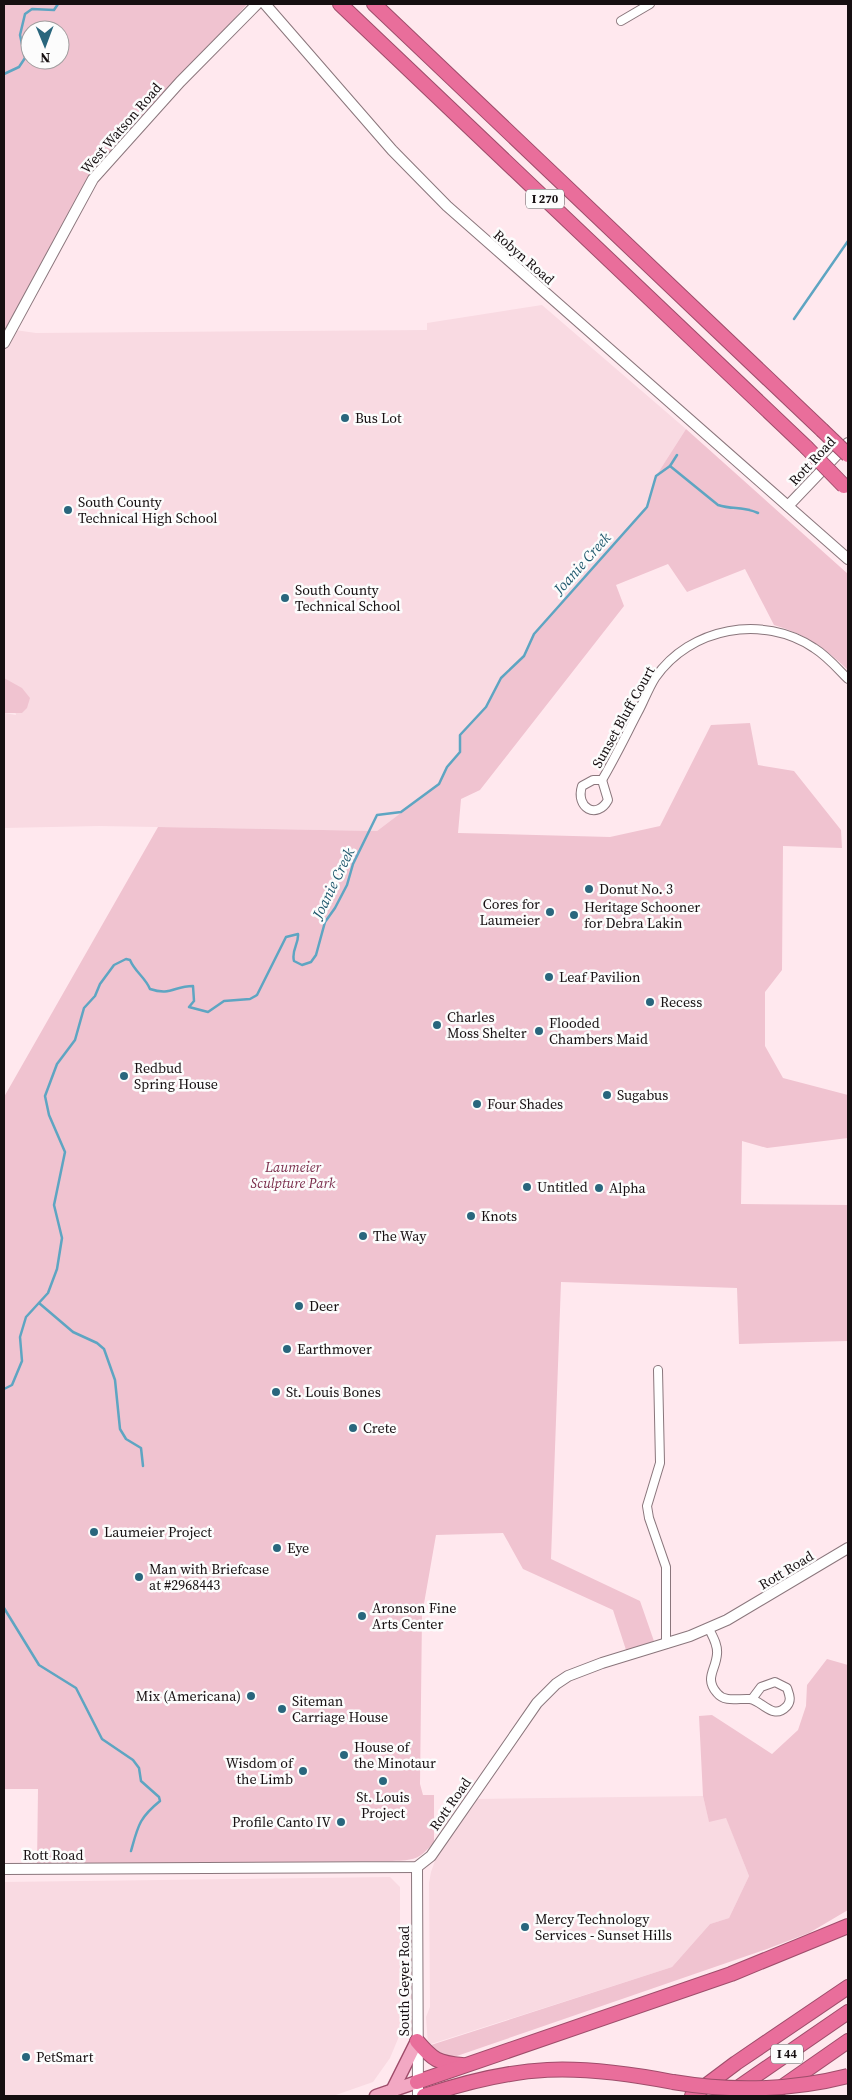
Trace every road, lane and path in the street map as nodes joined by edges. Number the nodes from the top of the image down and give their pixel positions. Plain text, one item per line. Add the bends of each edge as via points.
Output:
1 (257, 4) edge
2 (265, 4) edge
3 (340, 4) edge
4 (374, 4) edge
5 (650, 4) edge
6 (622, 21) dead end
7 (4, 343) edge
8 (848, 443) edge
9 (848, 455) edge
10 (846, 488) edge
11 (788, 506) junction
12 (848, 559) edge
13 (848, 679) edge
14 (602, 780) junction
15 (658, 1370) dead end
16 (848, 1548) edge
17 (709, 1628) junction
18 (666, 1644) junction
19 (752, 1699) junction
20 (417, 1866) junction
21 (4, 1869) edge
22 (848, 1917) edge
23 (848, 1926) edge
24 (818, 1938) junction
25 (848, 1987) edge
26 (848, 2012) edge
27 (418, 2041) junction
28 (848, 2041) edge
29 (465, 2066) junction
30 (848, 2076) edge
31 (417, 2089) edge
32 (392, 2091) junction
33 (446, 2092) edge
34 (376, 2096) edge
35 (424, 2096) edge
36 (692, 2096) edge
37 (726, 2096) edge
38 (769, 2096) edge

1 - 7 street, West Watson Road via 96,174
2 - 11 street, Robyn Road via 392,150 447,206
3 - 10 highway, I 270, bridge
4 - 9 highway, I 270, bridge
5 - 6 street
8 - 11 street, Rott Road
11 - 12 street, Rott Road
13 - 14 street, Sunset Bluff Court via 814,648 787,634 746,629 703,638 678,653 655,679
14 - 14 street, Sunset Bluff Court via 608,800 605,806 596,810 587,808 582,804 582,786 593,780
15 - 18 street via 660,1463 647,1506 666,1567
16 - 17 street, Rott Road via 748,1609
17 - 18 street, Rott Road
17 - 19 street via 717,1655 710,1673 710,1684 718,1695 728,1700
18 - 20 street, Rott Road via 585,1669 552,1687 537,1703 430,1856
19 - 19 street via 768,1711 780,1711 789,1702 790,1695 787,1688 775,1682 761,1688
20 - 21 street, Rott Road
20 - 27 street, South Geyer Road
22 - 24 highway
23 - 24 highway
24 - 29 highway via 731,1974
25 - 36 highway
26 - 37 highway, I 44
27 - 29 highway via 433,2058
27 - 31 street, South Geyer Road
27 - 32 main road
28 - 38 highway, I 44
29 - 31 highway
30 - 33 highway, bridge via 795,2087 734,2090 612,2072 551,2068 490,2076
31 - 32 main road
32 - 34 main road
33 - 35 highway

